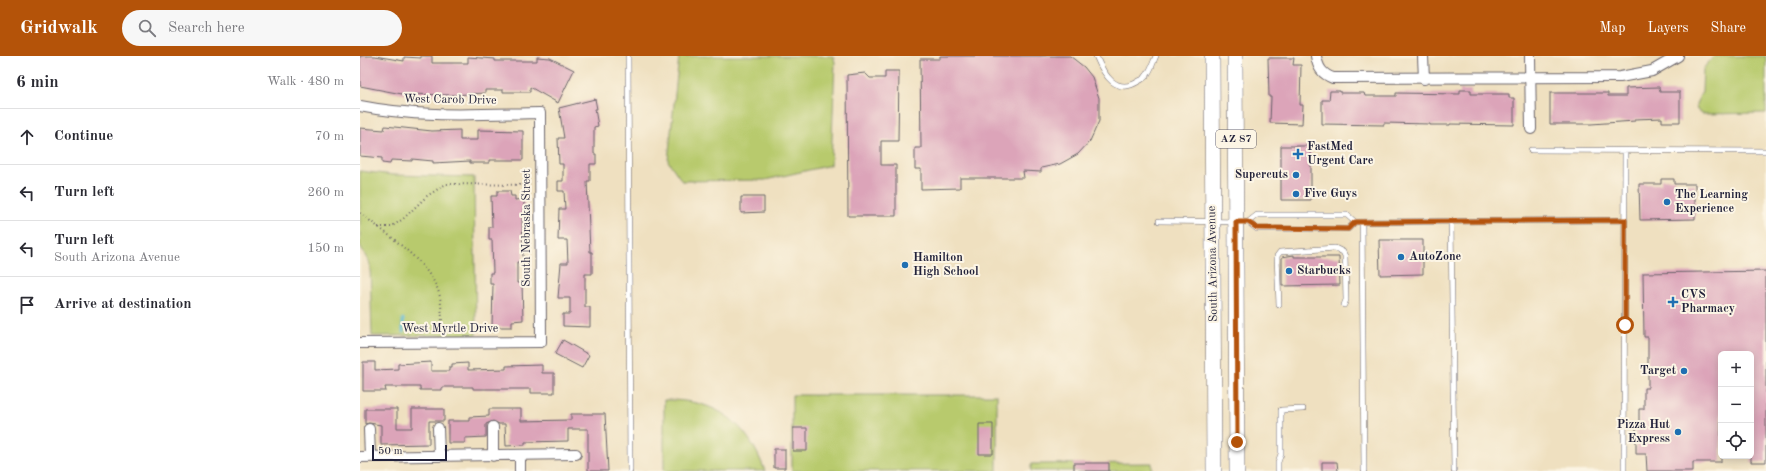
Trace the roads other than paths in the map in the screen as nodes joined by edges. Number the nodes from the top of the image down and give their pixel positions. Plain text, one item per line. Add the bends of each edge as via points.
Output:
1 (628, 56) edge
2 (1096, 56) edge
3 (1156, 56) edge
4 (1212, 56) edge
5 (1235, 56) edge
6 (1316, 56) edge
7 (1423, 56) edge
8 (1530, 56) edge
9 (1678, 56) edge
10 (1530, 76) junction
11 (1424, 79) junction
12 (360, 106) edge
13 (540, 113) joint
14 (1531, 129) dead end
15 (1531, 150) dead end
16 (1625, 151) junction
17 (1766, 151) edge
18 (1625, 220) junction
19 (1159, 221) dead end
20 (1212, 222) junction
21 (1242, 222) junction
22 (1355, 222) junction
23 (1362, 222) junction
24 (1452, 222) junction
25 (1279, 305) dead end
26 (1344, 305) dead end
27 (541, 342) joint
28 (360, 343) edge
29 (1303, 409) dead end
30 (493, 427) dead end
31 (438, 428) dead end
32 (370, 429) dead end
33 (576, 454) dead end
34 (439, 456) junction
35 (493, 456) junction
36 (520, 456) junction
37 (365, 457) edge
38 (520, 471) edge
39 (630, 471) edge
40 (1214, 471) edge
41 (1237, 471) edge
42 (1278, 471) edge
43 (1364, 471) edge
44 (1454, 471) edge
45 (1624, 471) edge

1 - 39 lane
2 - 3 lane via 1113,83 1122,87 1132,86 1146,76
4 - 20 main road, South Arizona Avenue / AZ 87
5 - 21 main road, South Arizona Avenue / AZ 87
6 - 11 street via 1317,64 1324,74 1333,78
7 - 11 street
8 - 10 street
9 - 10 street via 1652,71 1620,77
10 - 11 street
10 - 14 street
12 - 13 street, West Carob Drive via 450,115
13 - 27 street, South Nebraska Street
15 - 16 lane
16 - 17 lane
16 - 18 lane
18 - 24 lane
18 - 45 lane
19 - 20 lane
20 - 21 lane
20 - 40 main road, South Arizona Avenue / AZ 87
21 - 22 lane via 1257,228 1348,229
21 - 22 lane via 1257,215 1347,215
21 - 41 main road, South Arizona Avenue / AZ 87
22 - 23 lane
23 - 24 lane
23 - 43 lane
24 - 44 lane
25 - 26 lane via 1277,254 1284,251 1335,248 1345,256
27 - 28 street, West Myrtle Drive
29 - 42 lane via 1281,410 1281,454
30 - 35 street
31 - 34 street
32 - 37 street
33 - 36 street
34 - 35 street
34 - 37 street
35 - 36 street
36 - 38 street

